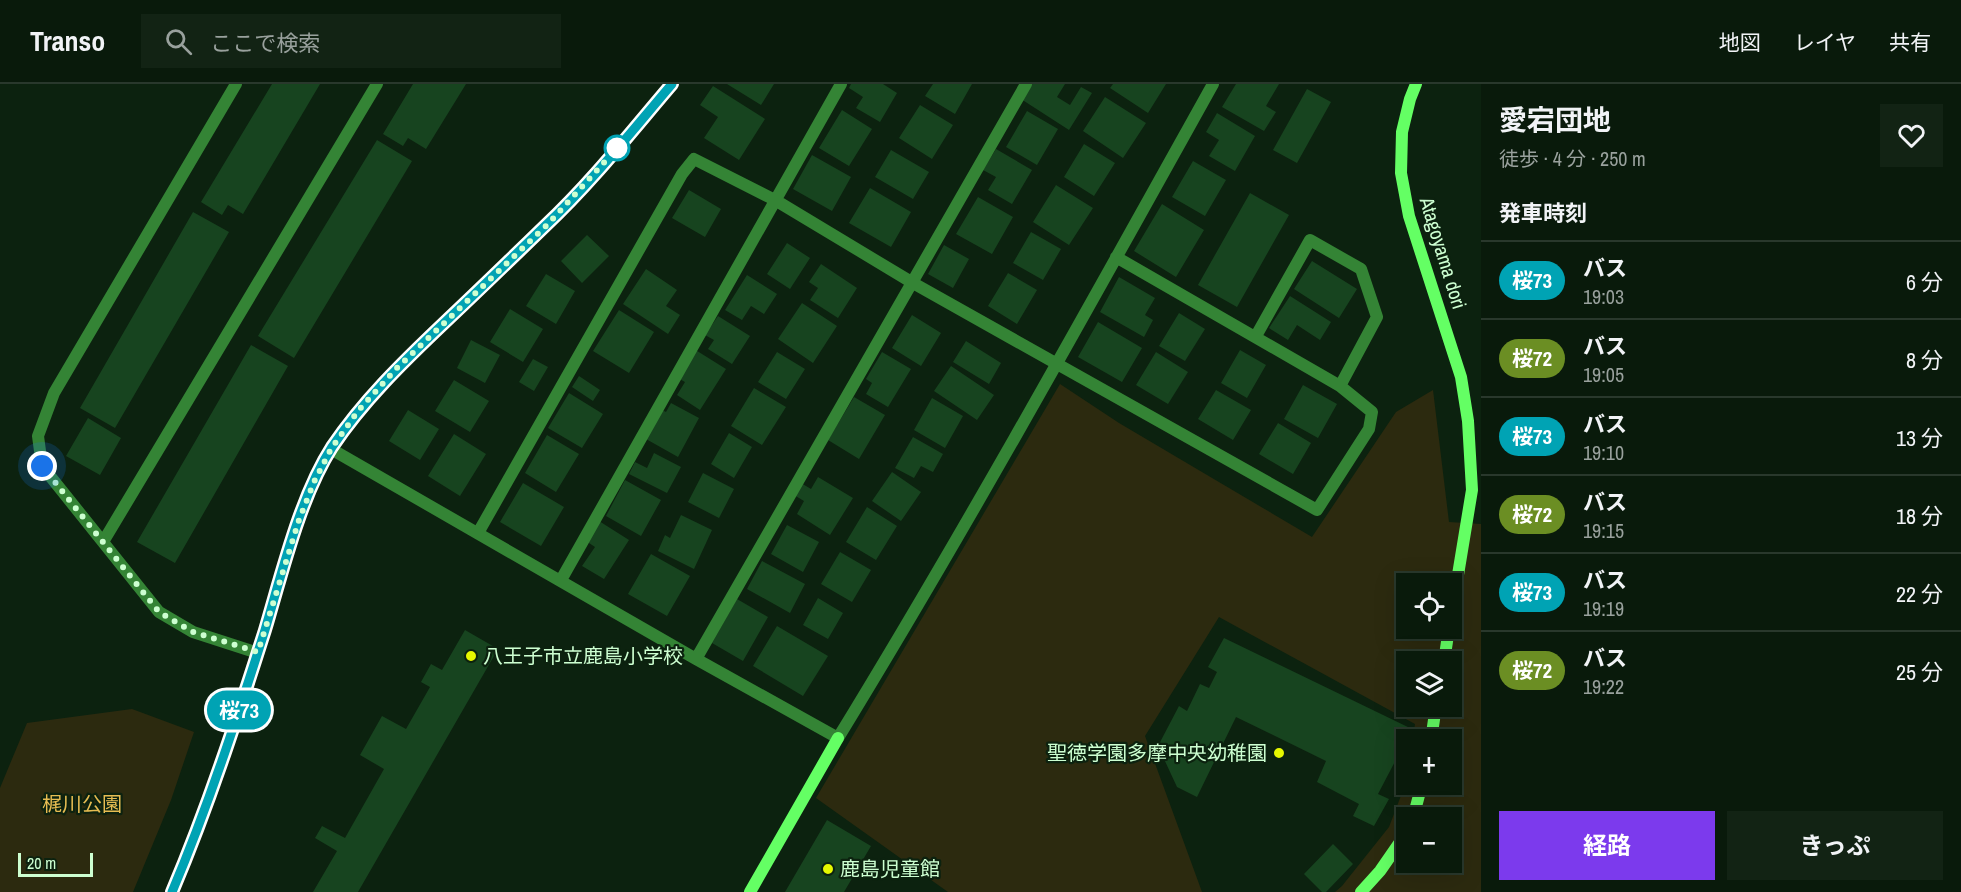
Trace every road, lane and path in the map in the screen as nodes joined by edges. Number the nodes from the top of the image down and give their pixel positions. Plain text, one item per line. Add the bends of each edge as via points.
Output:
1 (236, 84) edge
2 (377, 84) edge
3 (672, 84) edge
4 (841, 84) edge
5 (1026, 84) edge
6 (1213, 84) edge
7 (1416, 84) edge
8 (775, 200) junction
9 (1116, 258) junction
10 (913, 283) junction
11 (1256, 336) junction
12 (1057, 362) junction
13 (1340, 386) junction
14 (331, 449) junction
15 (478, 533) junction
16 (103, 542) junction
17 (1458, 573) edge
18 (561, 580) junction
19 (258, 652) junction
20 (696, 659) junction
21 (837, 738) junction
22 (1396, 848) edge
23 (172, 892) edge
24 (750, 892) edge
25 (1361, 892) edge

1 - 16 street via 54,393 38,436 42,466
2 - 16 street
3 - 14 street via 548,224 397,368 358,411
4 - 8 street
5 - 10 street
6 - 9 street
7 - 17 street, Atagoyama dori via 1402,132 1401,173 1409,216 1461,377 1468,421 1472,490
8 - 10 street
8 - 15 street via 694,159
8 - 18 street
9 - 11 street
9 - 12 street
10 - 12 street
10 - 20 street
11 - 13 street
11 - 13 street via 1310,240 1361,268 1377,317
12 - 13 street via 1317,510 1369,429 1372,412
12 - 21 street
14 - 15 street
14 - 19 street via 299,520
15 - 18 street
16 - 19 street via 159,612 193,632
18 - 20 street
19 - 23 street via 198,829
20 - 21 street
21 - 24 street
22 - 25 street

